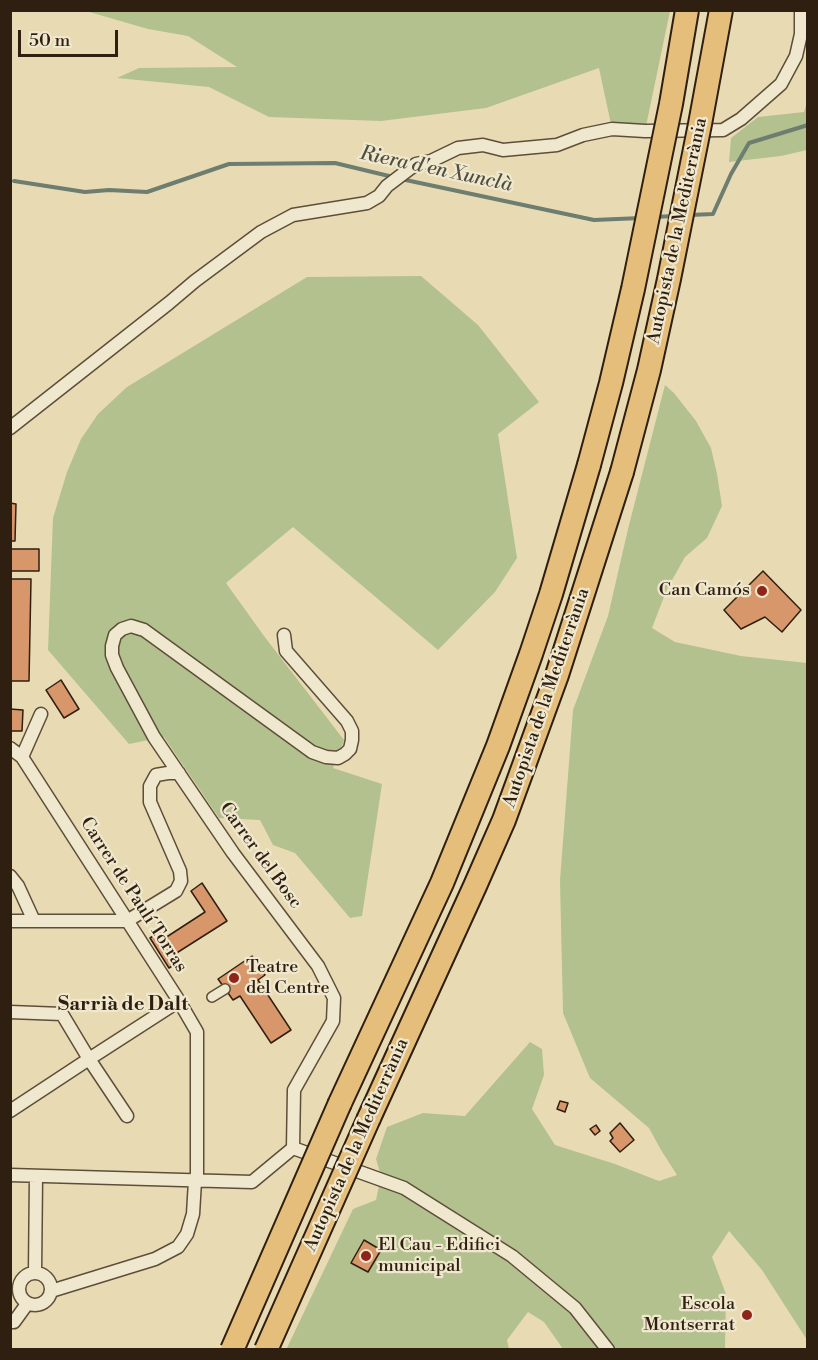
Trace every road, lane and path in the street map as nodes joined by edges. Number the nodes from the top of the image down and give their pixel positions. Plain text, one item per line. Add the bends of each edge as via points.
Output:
1 (687, 10) edge
2 (721, 10) edge
3 (801, 10) edge
4 (10, 428) edge
5 (284, 635) dead end
6 (41, 714) dead end
7 (10, 748) edge
8 (22, 757) junction
9 (179, 773) junction
10 (10, 876) edge
11 (10, 921) edge
12 (34, 921) junction
13 (127, 921) junction
14 (225, 989) dead end
15 (212, 997) dead end
16 (179, 1001) junction
17 (10, 1012) edge
18 (89, 1059) junction
19 (10, 1111) edge
20 (127, 1116) dead end
21 (293, 1148) junction
22 (10, 1175) edge
23 (36, 1176) junction
24 (195, 1181) junction
25 (35, 1273) junction
26 (51, 1292) junction
27 (27, 1304) junction
28 (10, 1322) edge
29 (232, 1350) edge
30 (266, 1350) edge
31 (608, 1350) edge

1 - 29 highway, Autopista de la Mediterrània, bridge via 669,114 611,383 531,654 442,883
2 - 30 highway, Autopista de la Mediterrània, bridge via 649,370 622,472 557,675 504,820
3 - 4 street via 796,56 782,84 723,130 612,129 557,145 503,150 483,145 458,148 416,164 367,203 294,215 261,232
5 - 9 street, Carrer del Bosc via 286,651 352,731 350,749 338,758 312,752 144,630 131,626 115,635 112,655 117,669 154,737
6 - 8 street
7 - 8 street, Carrer de Paulí Torras
8 - 13 street, Carrer de Paulí Torras
9 - 13 street via 156,775 150,786 150,802 181,881 176,891
9 - 21 street, Carrer del Bosc via 318,966 334,998 333,1021 294,1090
10 - 12 street
11 - 12 street
12 - 13 street
13 - 16 street, Carrer de Paulí Torras
14 - 15 street
16 - 18 street
16 - 24 street, Carrer de Paulí Torras via 197,1032
17 - 18 street via 62,1014
18 - 19 street
18 - 20 street
21 - 24 street via 252,1182
21 - 31 street via 404,1188 512,1257 575,1308
22 - 23 street
23 - 24 street
23 - 25 street
24 - 26 street, Carrer de Paulí Torras via 193,1214 178,1247 155,1259
25 - 26 street via 44,1276
25 - 27 street via 25,1276 19,1285 20,1296
26 - 27 street via 46,1301
27 - 28 street

